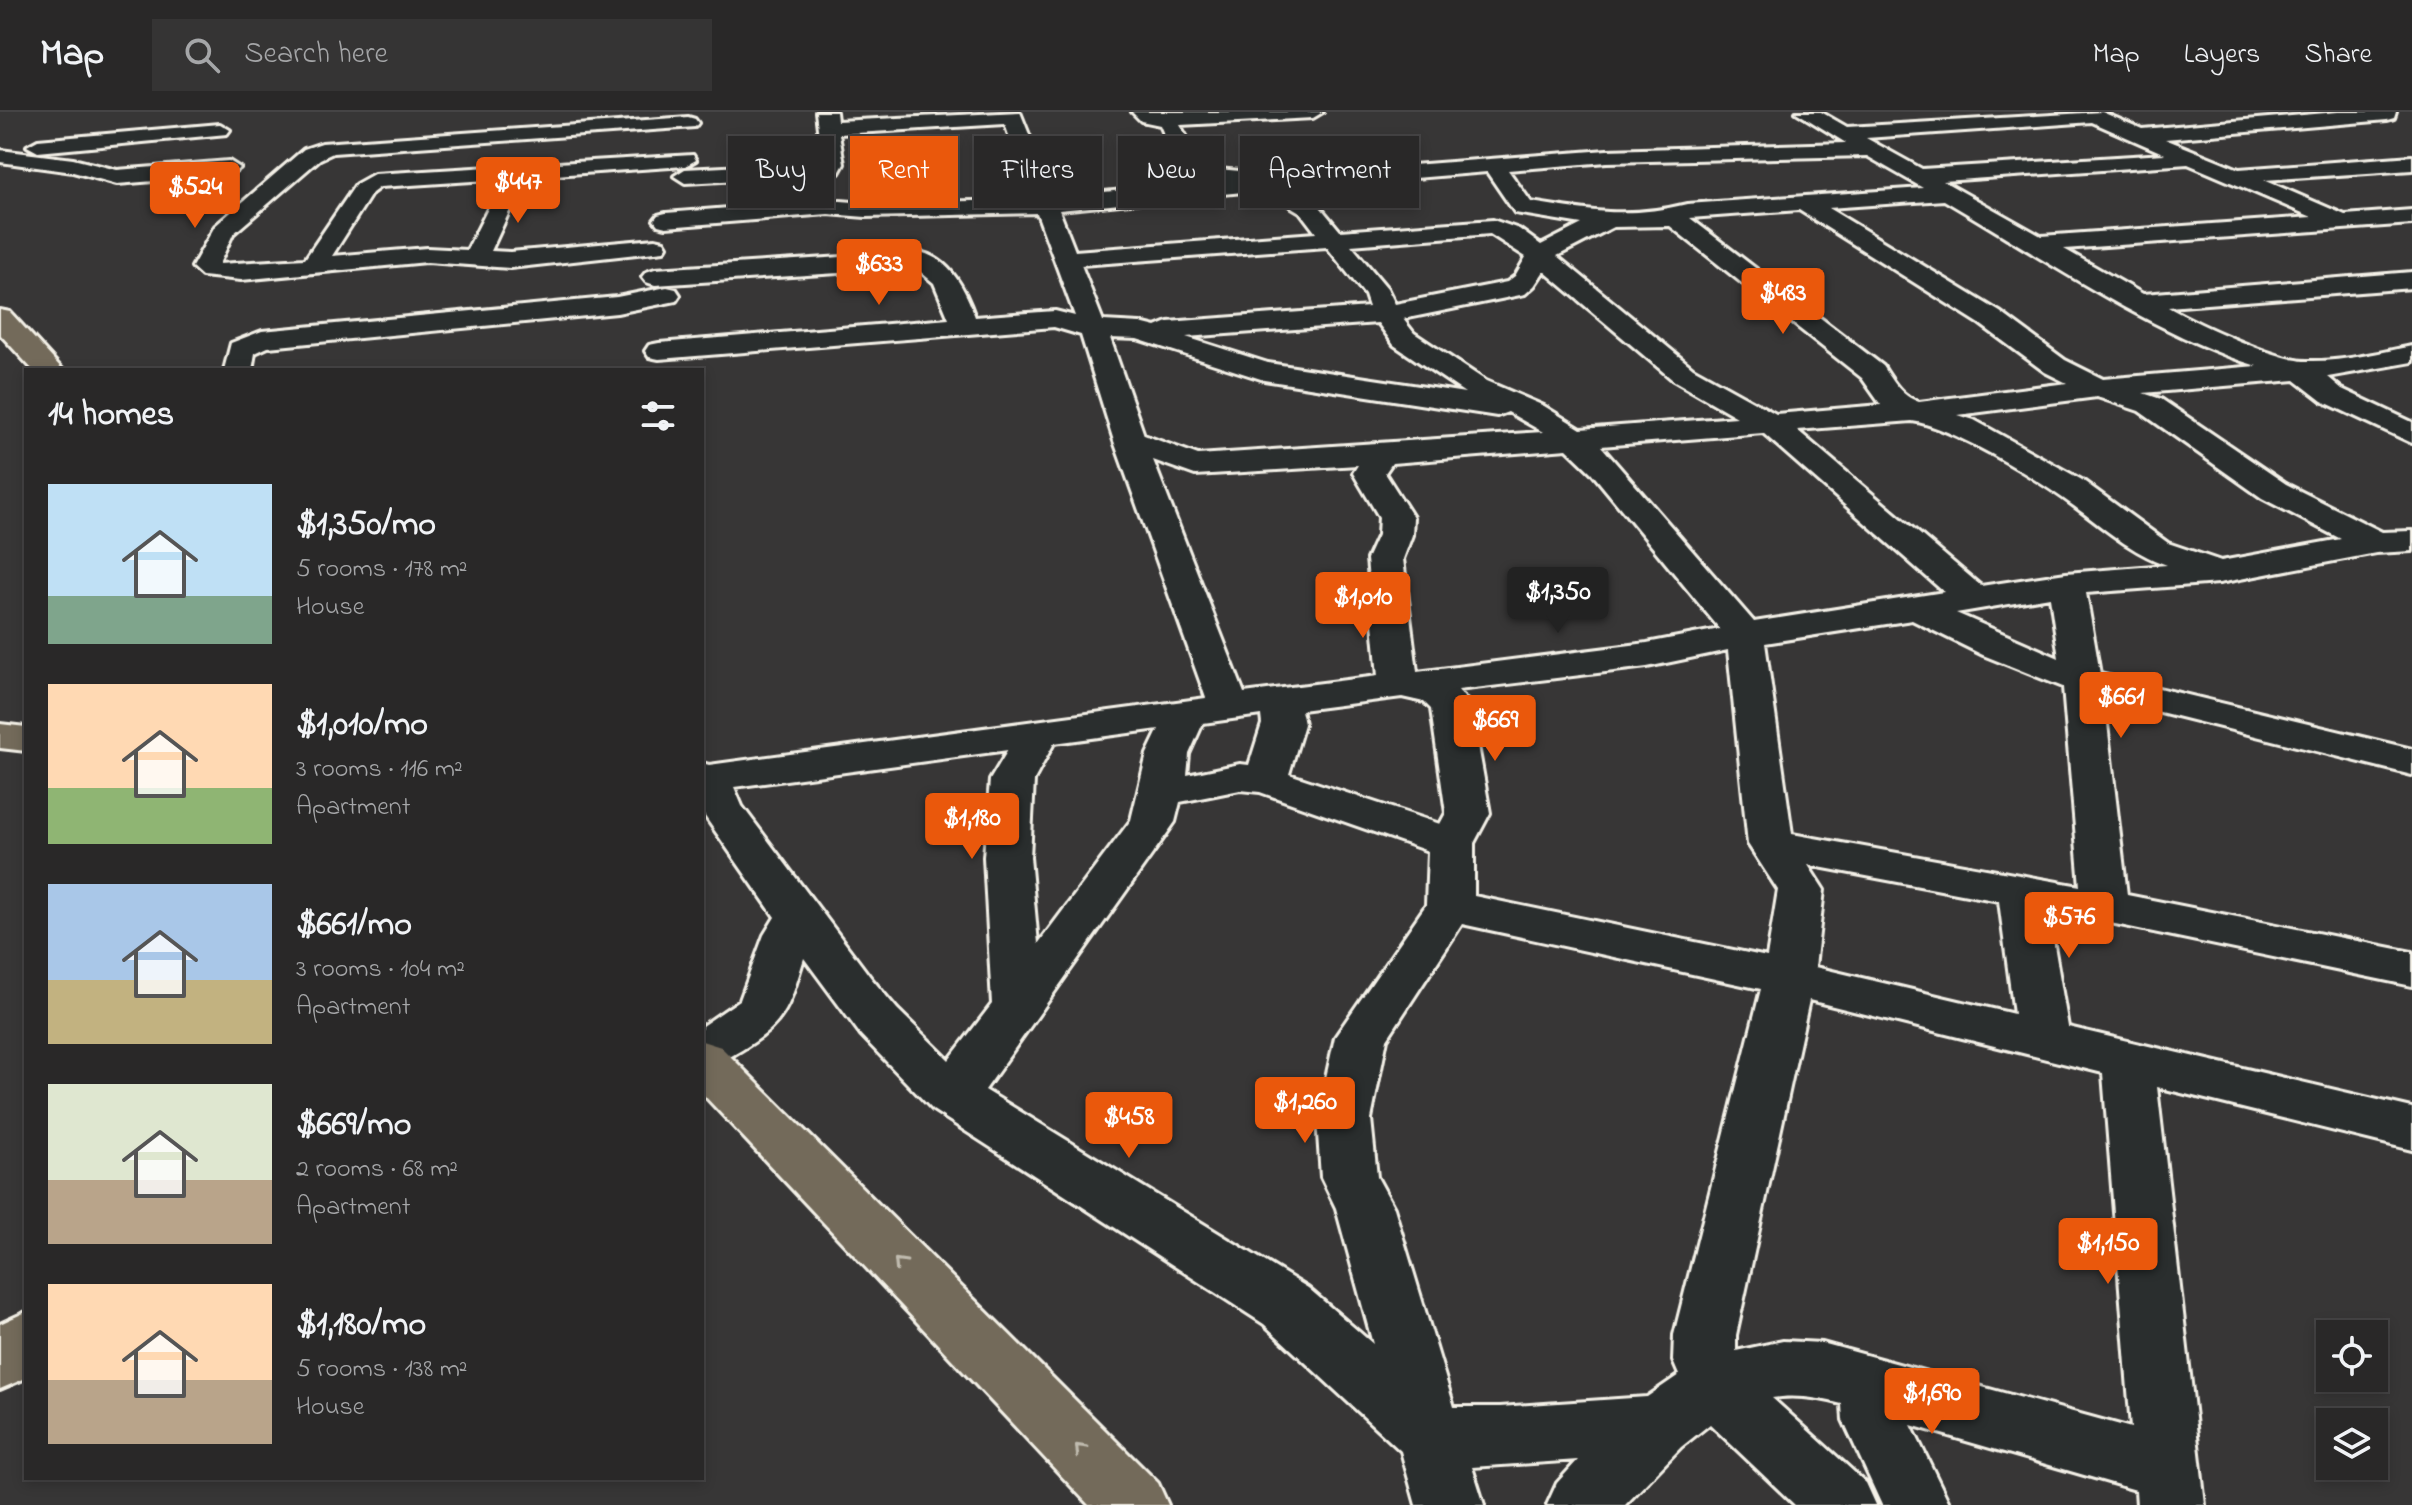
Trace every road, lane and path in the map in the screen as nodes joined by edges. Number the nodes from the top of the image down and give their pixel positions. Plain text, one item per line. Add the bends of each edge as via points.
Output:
1 (1313, 112) edge
2 (1806, 112) edge
3 (1927, 112) edge
4 (1287, 113) edge
5 (2388, 113) edge
6 (2090, 114) edge
7 (1011, 115) edge
8 (1155, 116) edge
9 (2412, 117) edge
10 (689, 118) edge
11 (827, 120) edge
12 (1956, 126) junction
13 (220, 130) dead end
14 (1846, 133) junction
15 (2138, 135) junction
16 (1019, 136) edge
17 (1873, 149) junction
18 (0, 150) edge
19 (0, 156) edge
20 (2192, 158) junction
21 (2412, 163) edge
22 (1493, 165) junction
23 (229, 168) dead end
24 (685, 168) junction
25 (518, 170) junction
26 (1419, 171) edge
27 (1240, 176) edge
28 (1920, 176) junction
29 (2234, 176) junction
30 (1240, 185) edge
31 (1949, 193) junction
32 (1102, 198) edge
33 (1803, 203) junction
34 (974, 208) edge
35 (1045, 208) edge
36 (1309, 208) edge
37 (2410, 218) edge
38 (1672, 219) junction
39 (666, 220) junction
40 (1608, 221) junction
41 (2342, 222) junction
42 (1332, 237) junction
43 (2036, 244) junction
44 (655, 246) junction
45 (1540, 255) junction
46 (475, 258) junction
47 (1064, 259) junction
48 (313, 266) junction
49 (2412, 280) edge
50 (661, 286) junction
51 (2137, 302) junction
52 (1385, 314) junction
53 (0, 318) edge
54 (965, 327) junction
55 (1093, 329) junction
56 (1140, 331) junction
57 (2412, 354) edge
58 (657, 360) edge
59 (47, 368) edge
60 (238, 368) edge
61 (2301, 370) junction
62 (2099, 388) junction
63 (1533, 412) junction
64 (1912, 412) junction
65 (1767, 421) junction
66 (2412, 434) edge
67 (1575, 439) junction
68 (1130, 441) junction
69 (1382, 453) junction
70 (1195, 465) junction
71 (1150, 496) junction
72 (2394, 542) edge
73 (2219, 572) junction
74 (2066, 584) junction
75 (1974, 599) junction
76 (1917, 608) junction
77 (1745, 635) junction
78 (2082, 681) junction
79 (1399, 685) junction
80 (1279, 700) junction
81 (1208, 710) junction
82 (1038, 734) junction
83 (0, 736) edge
84 (24, 739) edge
85 (2412, 762) edge
86 (705, 777) edge
87 (1266, 780) junction
88 (1161, 793) junction
89 (1451, 843) junction
90 (1771, 844) junction
91 (2021, 891) junction
92 (1450, 906) junction
93 (2105, 906) junction
94 (804, 923) junction
95 (2412, 969) edge
96 (1789, 978) junction
97 (1018, 1010) junction
98 (2044, 1040) junction
99 (704, 1049) edge
100 (2128, 1060) junction
101 (704, 1062) edge
102 (952, 1096) junction
103 (2412, 1129) edge
104 (24, 1341) edge
105 (0, 1362) edge
106 (1872, 1385) junction
107 (1715, 1387) junction
108 (1657, 1425) junction
109 (1432, 1437) junction
110 (2169, 1487) edge
111 (1134, 1505) edge
112 (1450, 1505) edge
113 (1581, 1505) edge
114 (1842, 1505) edge
115 (1916, 1505) edge

1 - 4 street
2 - 14 street
3 - 12 street
4 - 8 street
5 - 9 street
5 - 15 street
6 - 12 street
6 - 15 street
7 - 11 street
7 - 16 street
8 - 27 street via 1184,157 1202,171
10 - 24 street
10 - 48 street via 329,147 312,154 223,231 205,267 224,272
11 - 24 street via 831,168
12 - 14 street
13 - 18 street
14 - 17 street
15 - 20 street
17 - 22 street via 1607,156
17 - 28 street
19 - 23 street via 117,177
20 - 28 street
20 - 29 street
21 - 29 street
22 - 26 street
22 - 40 street via 1523,208
24 - 25 street
24 - 39 street
25 - 46 street
25 - 48 street via 374,181
28 - 31 street
29 - 41 street
30 - 32 street
31 - 33 street
31 - 43 street
33 - 38 street via 1687,211
33 - 62 street via 1990,318 2055,366
34 - 39 street via 828,207
35 - 47 street
36 - 42 street
37 - 41 street
38 - 40 street
38 - 64 street via 1873,372 1891,399
39 - 44 street
40 - 45 street
41 - 43 street
42 - 45 street via 1493,227
42 - 47 street
42 - 52 street via 1378,294
43 - 51 street
44 - 46 street via 510,260
44 - 50 street
45 - 52 street via 1516,288
45 - 65 street via 1683,374
46 - 48 street via 442,255
47 - 55 street
49 - 51 street
50 - 54 street via 920,260 947,283
50 - 58 street
50 - 60 street via 617,305 262,339 241,349
51 - 61 street via 2213,340
52 - 56 street
52 - 63 street via 1404,339 1476,387
53 - 59 highway
54 - 55 street via 1055,319
54 - 58 street
55 - 56 street
55 - 68 street
56 - 63 street via 1264,371
57 - 61 street
61 - 62 street
61 - 66 street via 2332,395
62 - 64 street
62 - 72 street via 2150,405 2274,491
63 - 67 street
64 - 65 street
64 - 73 street via 1963,427 2070,487 2156,550
65 - 67 street
65 - 75 street
67 - 69 street
67 - 77 street
68 - 70 street
68 - 71 street
69 - 70 street
69 - 79 street via 1369,473 1396,517 1385,559
70 - 71 street
71 - 81 street
72 - 73 street
73 - 74 street
74 - 75 street
74 - 78 street
75 - 76 street
76 - 77 street
76 - 78 street
77 - 79 street via 1647,655
77 - 90 street
78 - 85 street
78 - 93 street
79 - 80 street
79 - 89 street via 1437,693 1451,706 1468,813
80 - 81 street
80 - 87 street via 1283,724
81 - 82 street
81 - 88 street via 1168,754
82 - 86 street
82 - 97 street via 1012,780 1007,857
83 - 84 highway
86 - 94 street via 721,808
87 - 88 street via 1240,777
87 - 89 street
88 - 97 street via 1153,822
89 - 92 street
90 - 91 street
90 - 96 street via 1801,890
91 - 93 street
91 - 98 street
92 - 96 street
92 - 109 street via 1361,1037 1344,1119 1349,1177 1365,1208
93 - 95 street
94 - 99 street via 791,929 754,1018
94 - 102 street via 879,1022
96 - 98 street
96 - 107 street via 1705,1335 1705,1361
97 - 102 street
98 - 100 street
100 - 103 street
100 - 110 street
111 -> 101 highway
102 - 109 street via 1286,1306
104 - 105 highway
106 - 107 street via 1785,1367 1740,1374
106 - 110 street
106 - 115 street via 1876,1420
107 - 108 street
107 - 114 street
108 - 109 street
108 - 113 street
109 - 112 street

